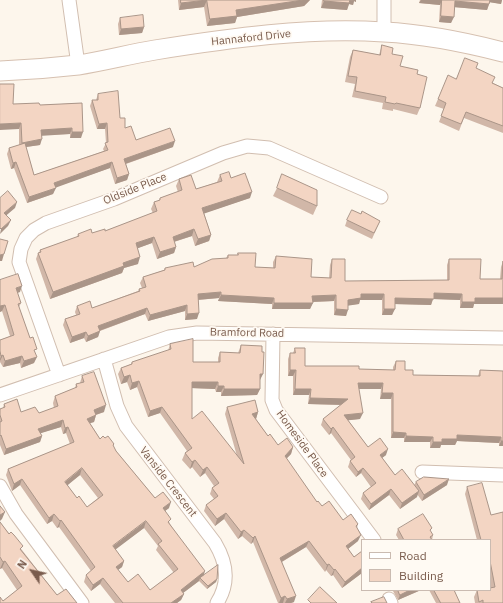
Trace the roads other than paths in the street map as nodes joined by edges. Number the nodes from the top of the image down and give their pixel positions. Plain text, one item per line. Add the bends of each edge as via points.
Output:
1 (68, 0) edge
2 (384, 0) edge
3 (384, 32) junction
4 (503, 52) edge
5 (78, 65) junction
6 (0, 71) edge
7 (381, 197) dead end
8 (272, 334) junction
9 (503, 338) edge
10 (104, 359) junction
11 (59, 375) junction
12 (0, 395) edge
13 (422, 472) dead end
14 (503, 475) edge
15 (0, 486) edge
16 (373, 539) edge
17 (82, 603) edge
18 (217, 603) edge

1 - 5 street
2 - 3 street
3 - 4 street, Hannaford Drive via 448,39
3 - 5 street, Hannaford Drive via 312,32 257,37 156,50
5 - 6 street, Hannaford Drive
7 - 11 street, Oldside Place via 269,148 247,146 223,153 114,199 46,223 26,238 19,262
8 - 9 street, Bramford Road
8 - 10 street, Bramford Road via 190,334 169,338
8 - 16 street, Homeside Place via 272,400 276,410
10 - 11 street, Bramford Road
10 - 18 street, Vanside Crescent via 117,406 126,426 223,557 226,572 223,593
11 - 12 street, Bramford Road
13 - 14 street
15 - 17 street via 16,514

